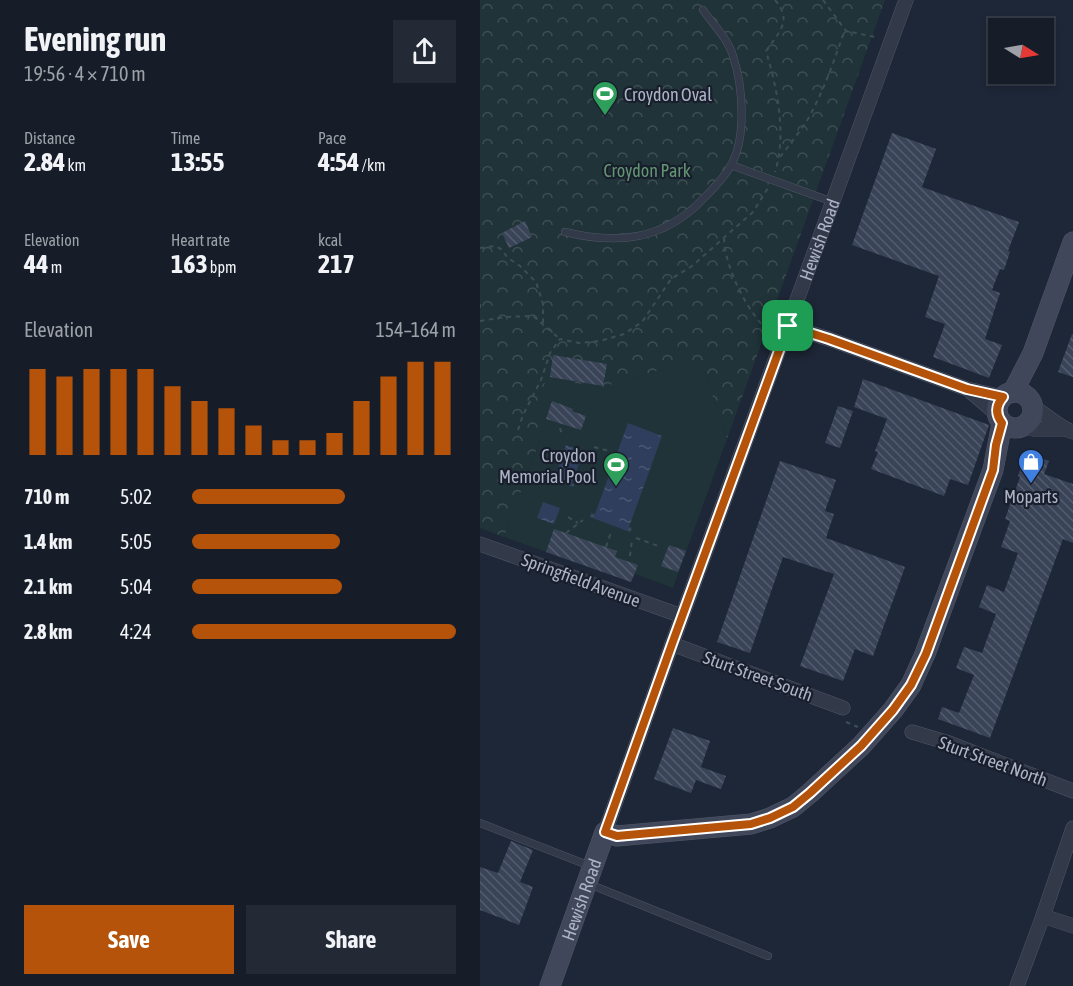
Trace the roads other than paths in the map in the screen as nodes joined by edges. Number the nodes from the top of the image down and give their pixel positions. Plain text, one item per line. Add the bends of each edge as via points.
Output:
1 (906, 0) edge
2 (703, 10) dead end
3 (731, 165) junction
4 (833, 202) junction
5 (565, 232) dead end
6 (1073, 242) edge
7 (788, 326) junction
8 (1015, 411) junction
9 (1069, 431) edge
10 (480, 544) edge
11 (682, 616) junction
12 (672, 644) junction
13 (843, 708) dead end
14 (912, 732) dead end
15 (1073, 791) edge
16 (480, 824) edge
17 (1073, 828) edge
18 (605, 832) junction
19 (589, 875) junction
20 (1043, 916) junction
21 (1073, 926) edge
22 (768, 956) dead end
23 (550, 986) edge
24 (1017, 986) edge

1 - 4 street, Hewish Road
2 - 3 lane via 732,54 738,78 742,104 740,138
3 - 4 lane
3 - 5 lane via 699,204 662,230 602,239
4 - 7 street, Hewish Road
6 - 8 street
7 - 8 street via 967,389 990,407
7 - 11 street, Hewish Road
8 - 9 street via 1041,412
8 - 9 street via 1033,429
8 - 18 street via 996,445 993,470 926,654 911,685 861,746 793,807 770,818 751,824 617,836
10 - 11 street, Springfield Avenue
11 - 12 street, Hewish Road
12 - 13 street, Sturt Street South
12 - 18 street, Hewish Road
14 - 15 street, Sturt Street North
16 - 19 lane
17 - 20 street
18 - 19 street, Hewish Road
19 - 22 lane
19 - 23 street, Hewish Road
20 - 21 street
20 - 24 street

